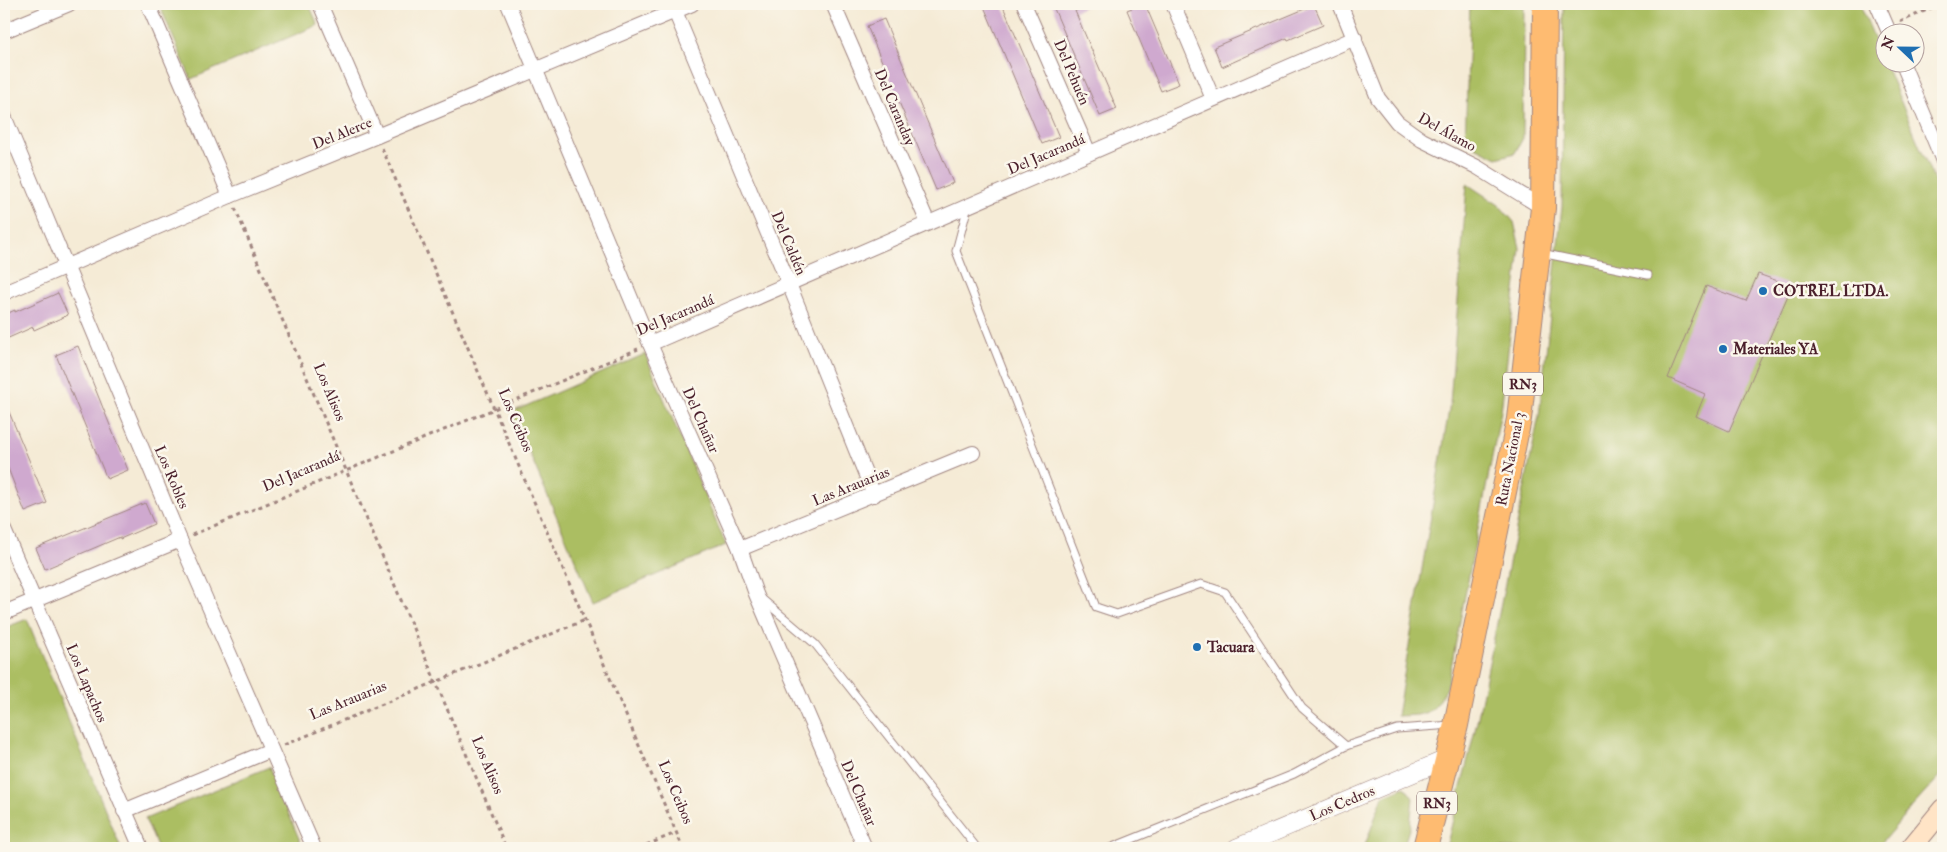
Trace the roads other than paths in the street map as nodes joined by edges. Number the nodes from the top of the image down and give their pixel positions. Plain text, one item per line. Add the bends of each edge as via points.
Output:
1 (69, 4) edge
2 (148, 4) edge
3 (320, 4) edge
4 (508, 4) edge
5 (692, 4) edge
6 (833, 4) edge
7 (1024, 4) edge
8 (1173, 4) edge
9 (1340, 4) edge
10 (1545, 4) edge
11 (1877, 4) edge
12 (674, 7) edge
13 (1885, 22) edge
14 (4, 31) edge
15 (1355, 38) junction
16 (535, 70) junction
17 (1906, 72) edge
18 (1213, 100) junction
19 (4, 116) edge
20 (377, 136) junction
21 (1089, 153) junction
22 (1943, 161) edge
23 (230, 196) junction
24 (968, 206) junction
25 (1542, 208) junction
26 (928, 223) junction
27 (1538, 252) junction
28 (67, 266) junction
29 (1648, 274) dead end
30 (789, 284) junction
31 (4, 293) edge
32 (650, 344) junction
33 (973, 453) dead end
34 (874, 495) junction
35 (4, 530) edge
36 (180, 540) junction
37 (740, 549) junction
38 (756, 594) junction
39 (34, 600) junction
40 (4, 613) edge
41 (1456, 725) junction
42 (1346, 746) junction
43 (272, 750) junction
44 (1448, 758) junction
45 (1943, 809) edge
46 (124, 811) junction
47 (141, 848) edge
48 (314, 848) edge
49 (865, 848) edge
50 (977, 848) edge
51 (1110, 848) edge
52 (1236, 848) edge
53 (1425, 848) edge
54 (1911, 848) edge

1 - 14 street
2 - 23 street
3 - 20 street
4 - 16 street, Del Chañar
5 - 12 street, Del Alerce
6 - 26 street, Del Caranday
7 - 21 street, Del Pehuén
8 - 18 street
9 - 15 street, Del Álamo
10 - 25 highway, Ruta Nacional 3 / RN3
11 - 13 street
12 - 16 street, Del Alerce
12 - 30 street, Del Caldén
15 - 18 street, Del Jacarandá
15 - 25 street, Del Álamo via 1378,98 1397,122 1422,140 1477,167
16 - 20 street, Del Alerce
16 - 32 street, Del Chañar
17 - 22 street
18 - 21 street, Del Jacarandá
19 - 28 street, Los Robles
20 - 23 street, Del Alerce
21 - 24 street, Del Jacarandá
23 - 28 street, Del Alerce
24 - 26 street, Del Jacarandá
24 - 42 lane via 956,251 1096,607 1117,614 1201,584 1226,592 1302,708
25 - 27 highway, Ruta Nacional 3 / RN3
26 - 30 street, Del Jacarandá
27 - 29 lane
27 - 41 highway, Ruta Nacional 3 / RN3 via 1519,419
28 - 31 street, Del Alerce
28 - 36 street, Los Robles
30 - 32 street, Del Jacarandá
30 - 34 street, Del Caldén
32 - 37 street, Del Chañar
33 - 34 street, Las Arauarias
34 - 37 street, Las Arauarias
35 - 39 street, Los Lapachos
36 - 39 street
36 - 43 street, Los Robles
37 - 38 street, Del Chañar
38 - 49 street, Del Chañar
38 - 50 lane via 815,644
39 - 40 street
39 - 46 street, Los Lapachos
41 - 42 lane via 1397,729
41 - 44 highway, Ruta Nacional 3 / RN3
42 - 51 lane via 1294,774
43 - 46 street
43 - 48 street, Los Robles
44 - 52 street, Los Cedros
44 - 53 highway, Ruta Nacional 3 / RN3
45 - 54 main road
46 - 47 street, Los Lapachos

